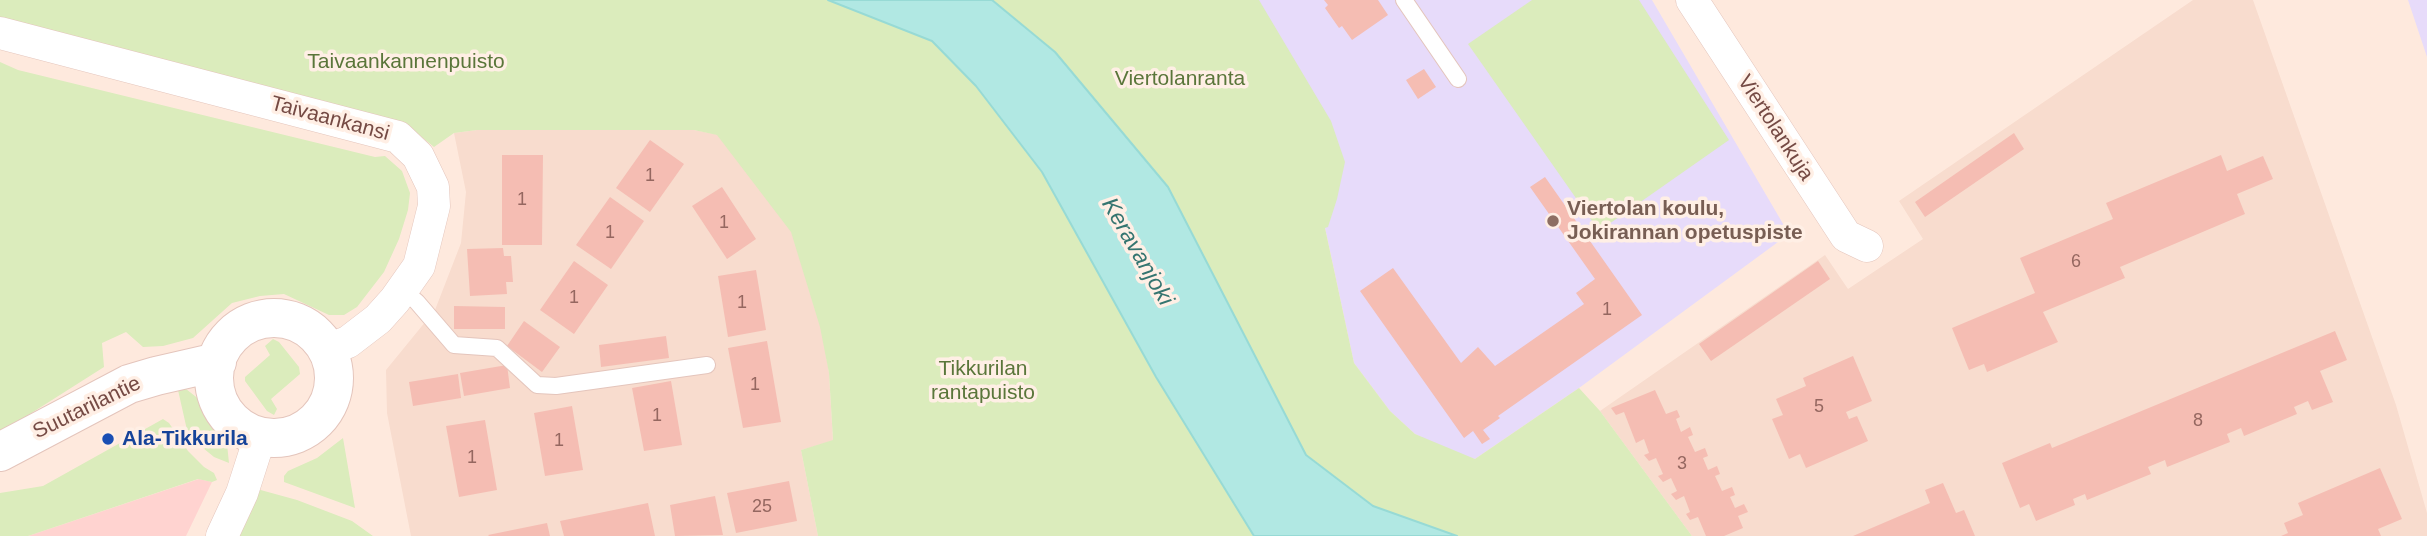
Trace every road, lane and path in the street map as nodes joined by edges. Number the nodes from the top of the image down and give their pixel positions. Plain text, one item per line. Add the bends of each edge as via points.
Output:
1 (1404, 0) edge
2 (1700, 2) edge
3 (0, 33) edge
4 (1458, 79) dead end
5 (1867, 246) dead end
6 (403, 290) junction
7 (327, 350) junction
8 (217, 362) junction
9 (707, 365) dead end
10 (260, 436) junction
11 (0, 452) edge
12 (222, 536) edge

1 - 4 lane
2 - 5 street, Viertolankuja via 1846,236
3 - 6 street, Taivaankansi via 398,137 418,156 433,187 434,206 419,266
6 - 7 street, Taivaankansi via 358,335
6 - 9 lane via 454,345 497,348 537,385
7 - 8 street via 302,326 268,319 236,333
7 - 10 street via 334,380 321,416 293,436
8 - 10 street via 215,386 222,407 237,425
8 - 11 street, Suutarilantie via 129,384
10 - 12 street

